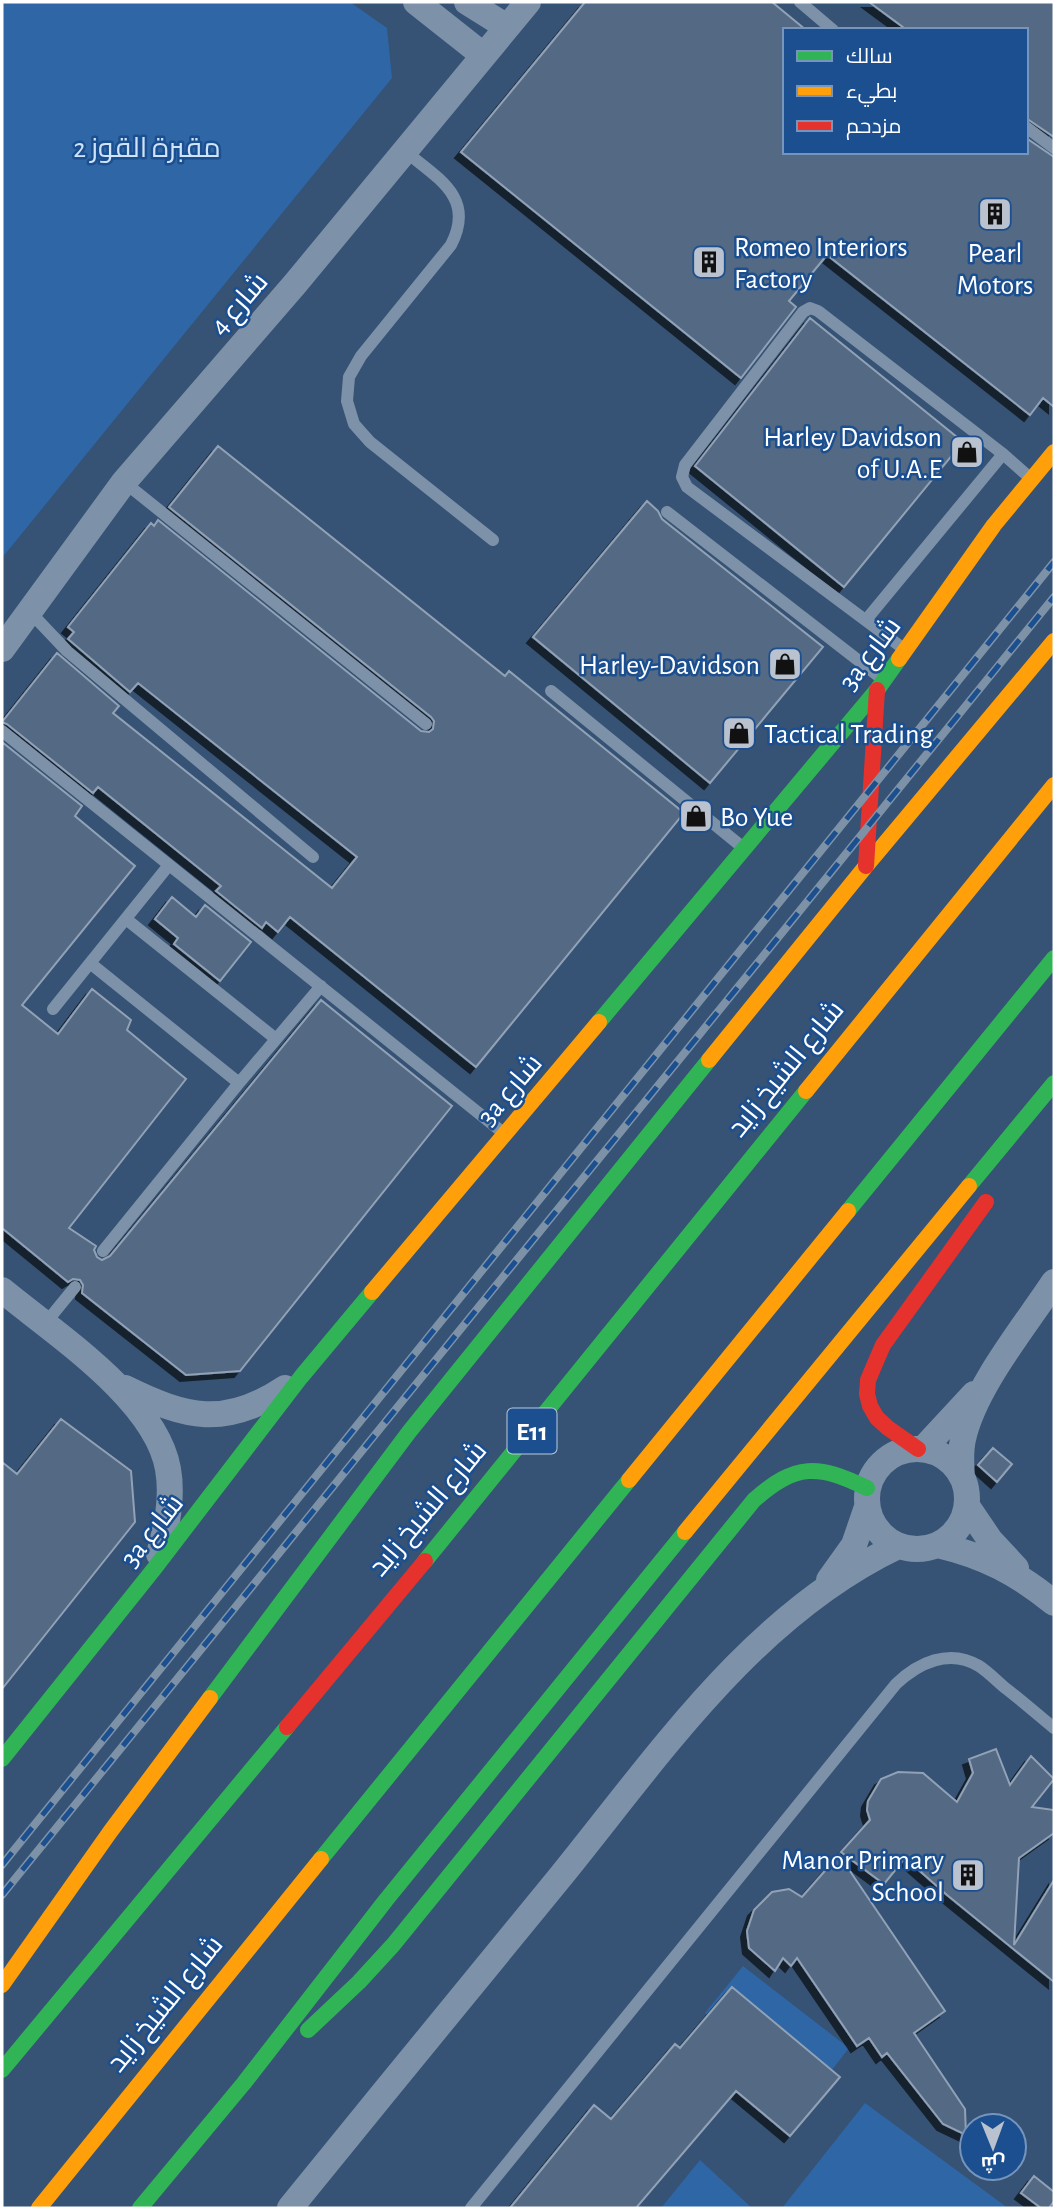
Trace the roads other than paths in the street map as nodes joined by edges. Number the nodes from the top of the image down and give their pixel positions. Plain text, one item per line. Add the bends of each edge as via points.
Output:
1 (416, 2) edge
2 (467, 2) edge
3 (528, 2) edge
4 (800, 2) edge
5 (507, 27) junction
6 (832, 28) edge
7 (483, 55) junction
8 (1028, 128) edge
9 (1054, 148) edge
10 (405, 151) junction
11 (1054, 452) edge
12 (1003, 454) junction
13 (1032, 479) junction
14 (124, 482) junction
15 (667, 512) dead end
16 (494, 540) dead end
17 (31, 613) junction
18 (866, 620) junction
19 (1054, 641) edge
20 (2, 649) edge
21 (905, 650) junction
22 (880, 685) junction
23 (551, 691) dead end
24 (426, 724) dead end
25 (2, 731) edge
26 (1054, 785) edge
27 (744, 849) junction
28 (313, 857) dead end
29 (169, 865) junction
30 (866, 866) junction
31 (126, 919) junction
32 (1054, 958) edge
33 (90, 963) junction
34 (321, 986) junction
35 (52, 1009) dead end
36 (276, 1039) junction
37 (239, 1083) junction
38 (1054, 1083) edge
39 (1054, 1099) edge
40 (505, 1134) junction
41 (1027, 1142) dead end
42 (997, 1186) dead end
43 (103, 1251) dead end
44 (1054, 1282) edge
45 (75, 1287) dead end
46 (2, 1290) edge
47 (44, 1325) junction
48 (301, 1377) junction
49 (988, 1381) junction
50 (118, 1384) junction
51 (920, 1449) junction
52 (962, 1477) junction
53 (867, 1498) junction
54 (967, 1506) junction
55 (938, 1545) junction
56 (898, 1546) junction
57 (154, 1569) junction
58 (1026, 1580) junction
59 (820, 1593) junction
60 (1054, 1603) edge
61 (1054, 1727) edge
62 (2, 1759) edge
63 (2, 1985) edge
64 (2, 2070) edge
65 (244, 2082) junction
66 (39, 2208) edge
67 (140, 2208) edge
68 (290, 2208) edge
69 (471, 2208) edge

1 - 7 street
2 - 5 street
3 - 5 street, شارع 4
4 - 6 lane
5 - 7 street, شارع 4
7 - 10 street, شارع 4
8 - 9 lane
10 - 14 street, شارع 4
10 - 16 lane via 449,188 459,209 458,231 361,356 349,377 347,401 354,424 370,442
11 - 13 main road, 3a شارع
12 - 13 lane
12 - 18 lane
12 - 18 lane via 818,310 803,312 685,465 682,477 687,487
13 - 21 main road, 3a شارع
14 - 17 street, شارع 4
14 - 24 lane
15 - 22 lane
17 - 20 street, شارع 4
17 - 28 lane via 67,651
18 - 21 lane
19 - 30 main road
21 - 22 main road, 3a شارع
22 - 27 main road, 3a شارع
22 - 30 main road
23 - 27 lane
25 - 29 lane
26 - 64 main road, شارع الشيخ زايد / E11 via 496,1475
27 - 40 main road, 3a شارع
29 - 31 lane
29 - 34 lane
30 - 63 main road via 409,1432 110,1832
31 - 33 lane
31 - 36 lane
32 - 66 main road, شارع الشيخ زايد
33 - 35 lane
33 - 37 lane
34 - 36 lane
34 - 40 lane
36 - 37 lane
37 - 43 lane
38 - 65 main road via 795,1395
39 - 41 main road
40 - 48 main road, 3a شارع
42 - 51 main road via 875,1359 869,1387 872,1410 893,1434
44 - 49 street
45 - 47 lane
46 - 47 street
47 - 50 street
48 - 50 street via 265,1402 209,1415 180,1412
48 - 57 main road, 3a شارع
49 - 51 street
49 - 52 street via 963,1439
50 - 57 street via 157,1437 168,1467 171,1499
51 - 52 street via 938,1454
51 - 53 street via 906,1450 877,1468
52 - 54 street
53 - 56 street via 877,1531
53 - 59 street via 854,1545
53 - 65 main road via 834,1471 816,1469 789,1474 766,1488 393,1945 322,2018
54 - 55 street via 957,1529
54 - 58 street
55 - 56 street via 912,1550
55 - 58 street via 976,1555
56 - 59 street
57 - 62 main road, 3a شارع
58 - 60 street
59 - 68 street via 747,1655 704,1700
61 - 69 lane via 978,1666 961,1659 942,1658 908,1673
65 - 67 main road

